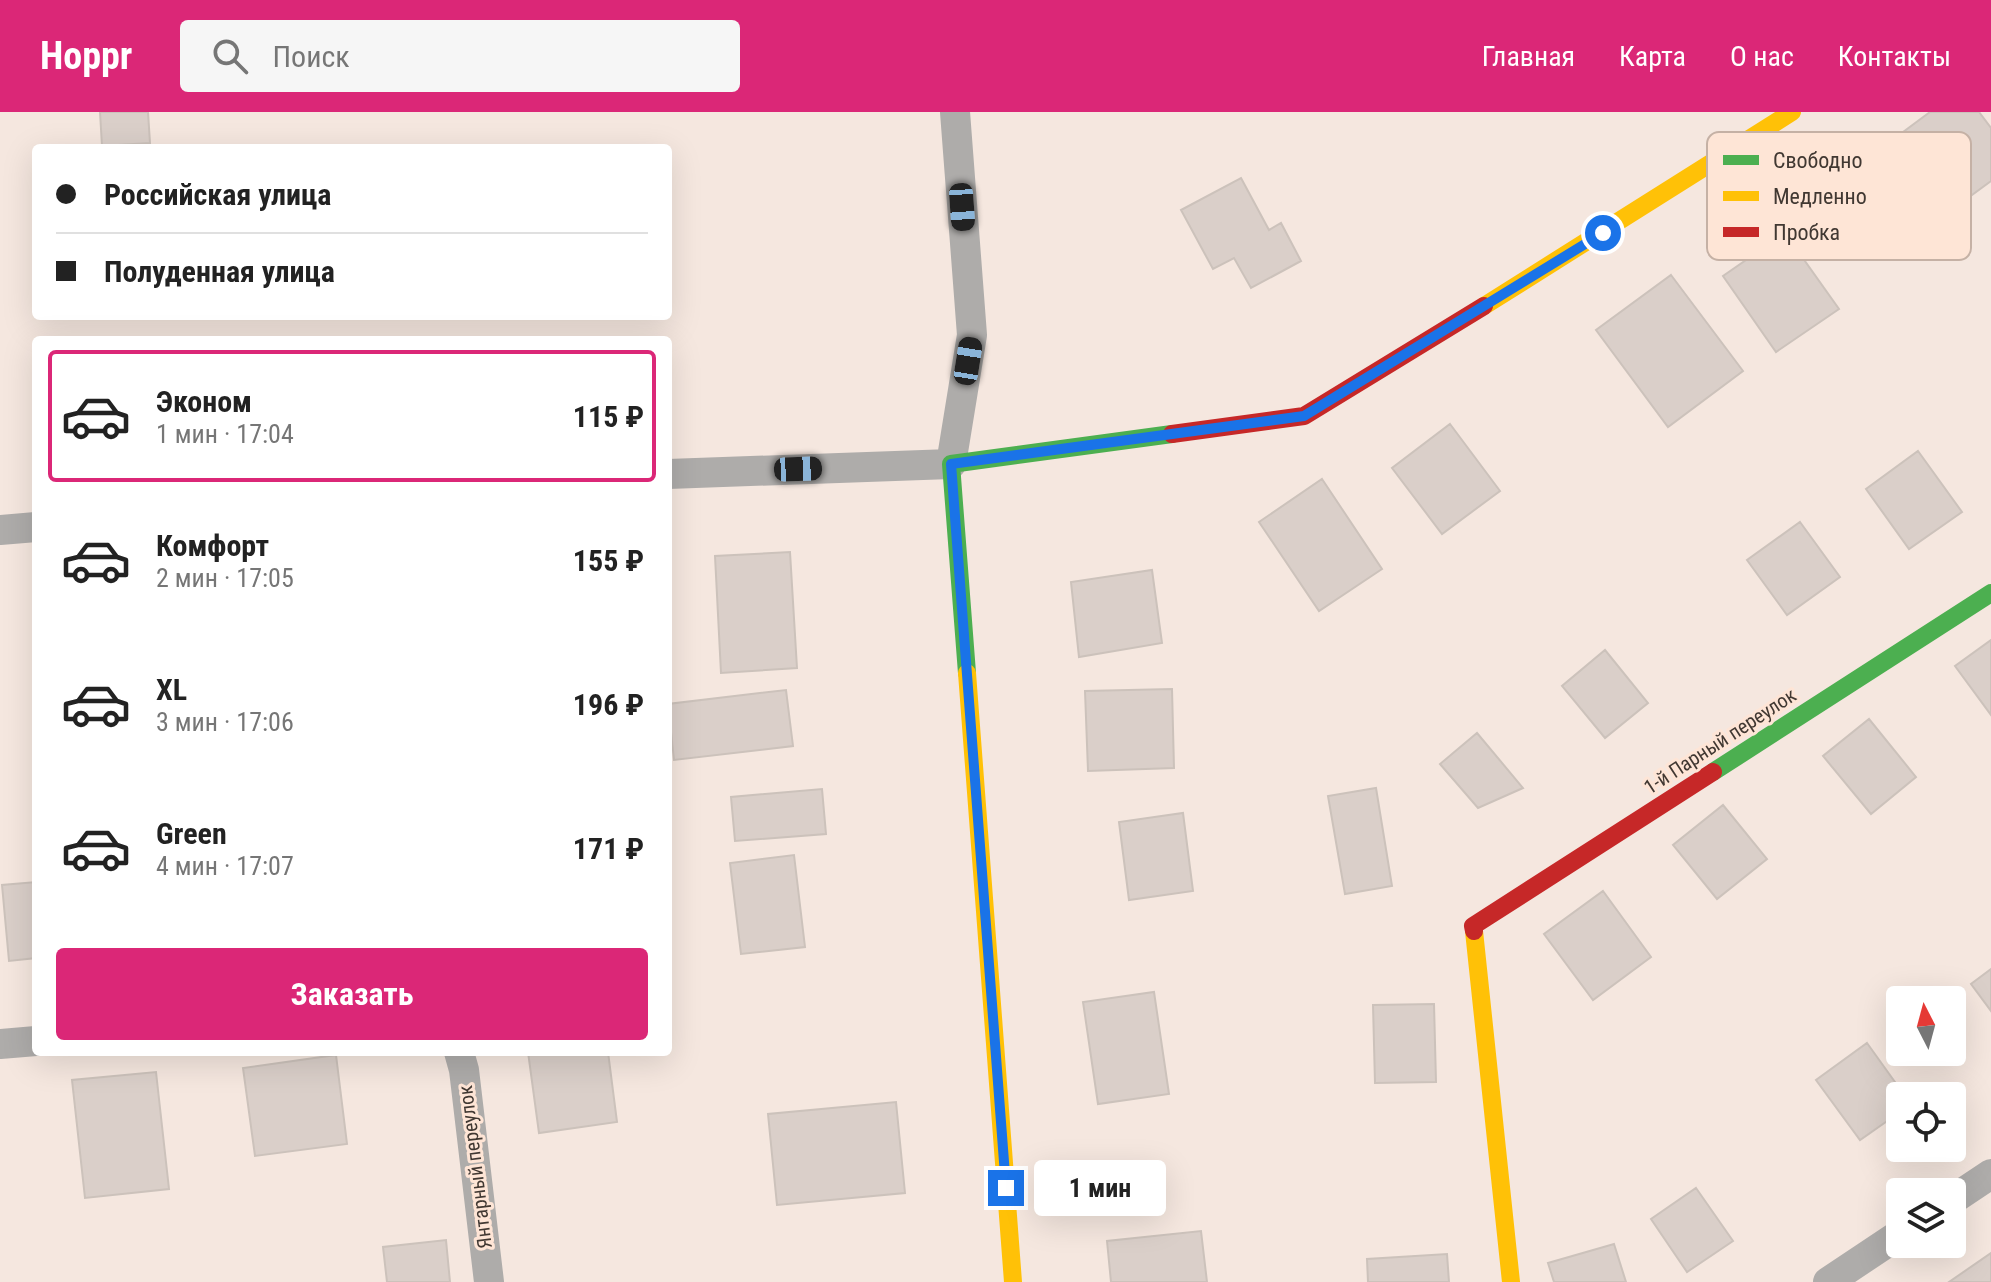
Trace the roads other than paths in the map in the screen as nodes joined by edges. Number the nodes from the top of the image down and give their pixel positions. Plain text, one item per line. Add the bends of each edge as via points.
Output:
1 (955, 112) edge
2 (1792, 112) edge
3 (1761, 132) edge
4 (1707, 167) edge
5 (951, 464) junction
6 (672, 474) edge
7 (32, 527) edge
8 (0, 530) edge
9 (1991, 593) edge
10 (32, 1041) edge
11 (0, 1044) edge
12 (460, 1056) edge
13 (1991, 1174) edge
14 (1966, 1191) edge
15 (1886, 1243) edge
16 (489, 1282) edge
17 (1013, 1282) edge
18 (1511, 1282) edge
19 (1828, 1282) edge

1 - 5 street via 972,335
2 - 3 street
4 - 5 street via 1304,416
5 - 6 street
5 - 17 street
7 - 8 street
9 - 18 street, 1-й Парный переулок via 1473,926
10 - 11 street
12 - 16 street, Янтарный переулок
13 - 14 street
15 - 19 street

